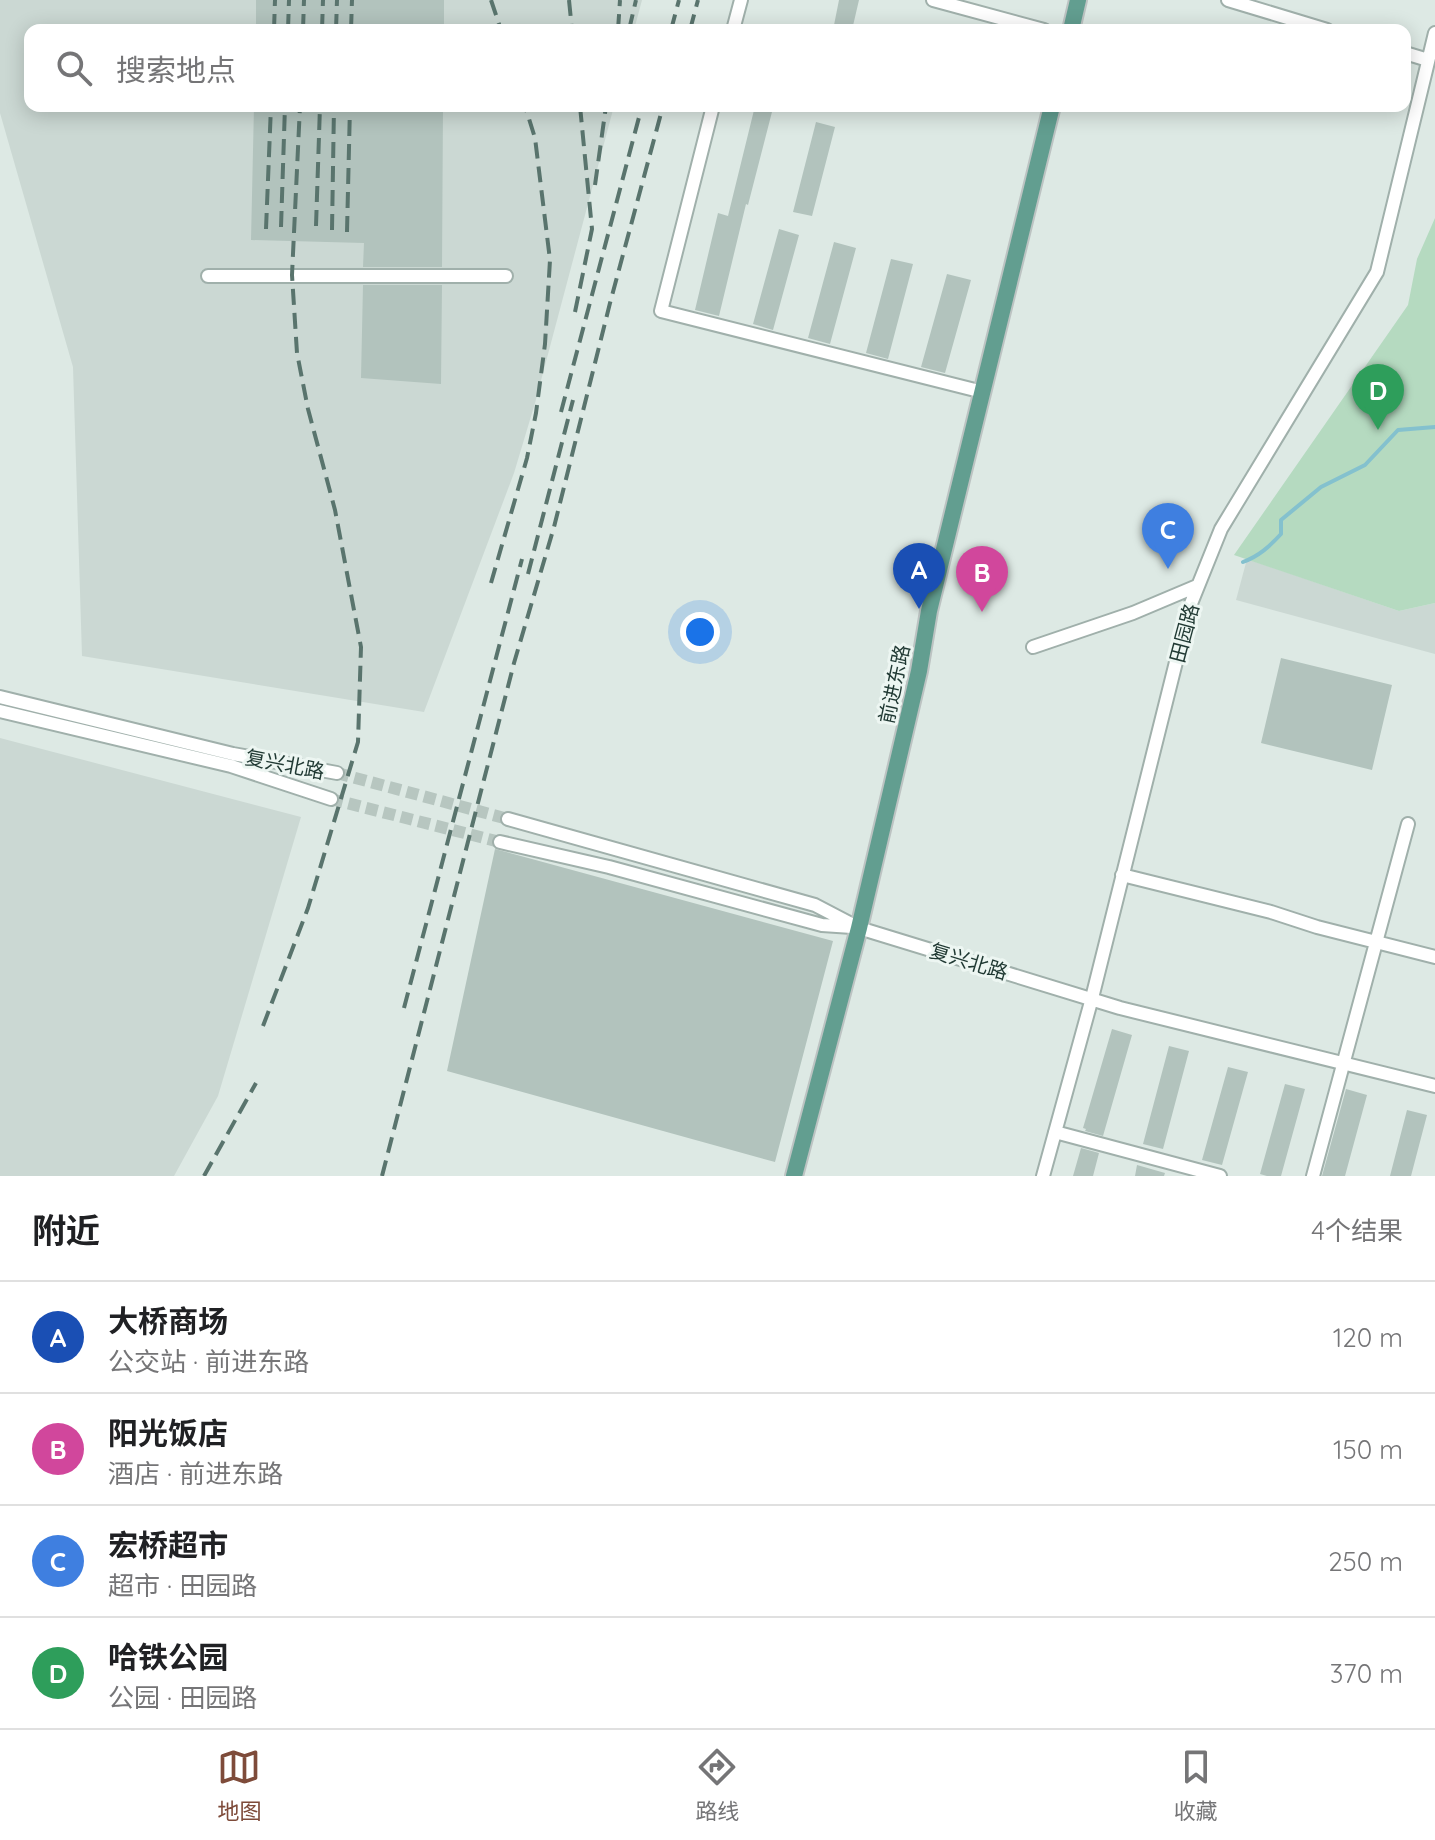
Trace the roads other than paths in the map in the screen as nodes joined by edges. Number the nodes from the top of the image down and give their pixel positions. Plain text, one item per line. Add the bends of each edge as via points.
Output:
1 (741, 0) edge
2 (933, 0) edge
3 (1078, 0) edge
4 (1228, 0) edge
5 (735, 24) edge
6 (1022, 24) edge
7 (1072, 24) edge
8 (1307, 24) edge
9 (1435, 33) edge
10 (1411, 55) edge
11 (1428, 60) junction
12 (711, 112) edge
13 (1050, 112) edge
14 (208, 276) dead end
15 (506, 276) dead end
16 (983, 392) junction
17 (1197, 586) junction
18 (1033, 647) dead end
19 (0, 697) edge
20 (0, 711) edge
21 (337, 773) tunnel mouth
22 (331, 799) tunnel mouth
23 (508, 819) tunnel mouth
24 (1408, 824) dead end
25 (500, 842) tunnel mouth
26 (1122, 875) junction
27 (859, 928) junction
28 (1376, 943) junction
29 (1435, 957) edge
30 (1092, 998) junction
31 (1343, 1063) junction
32 (1435, 1086) edge
33 (1055, 1132) junction
34 (794, 1176) edge
35 (1043, 1176) edge
36 (1220, 1176) edge
37 (1313, 1176) edge

1 - 5 street
2 - 6 street
3 - 7 main road
4 - 8 street
9 - 11 street, 田园路
10 - 11 street
11 - 17 street, 田园路 via 1377,272 1221,529
12 - 16 street via 661,311
13 - 16 main road, 前进东路
14 - 15 street
16 - 27 main road, 前进东路
17 - 18 street
17 - 26 street, 田园路
19 - 21 street, 复兴北路 via 233,754
20 - 22 street via 231,766
23 - 27 street, 复兴北路 via 815,905
24 - 28 street
25 - 27 street via 822,925
26 - 28 street
26 - 30 street, 田园路
27 - 30 street, 复兴北路
27 - 34 main road, 前进东路
28 - 29 street
28 - 31 street
30 - 31 street, 复兴北路
30 - 33 street, 田园路
31 - 32 street, 复兴北路
31 - 37 street
33 - 35 street, 田园路
33 - 36 street

